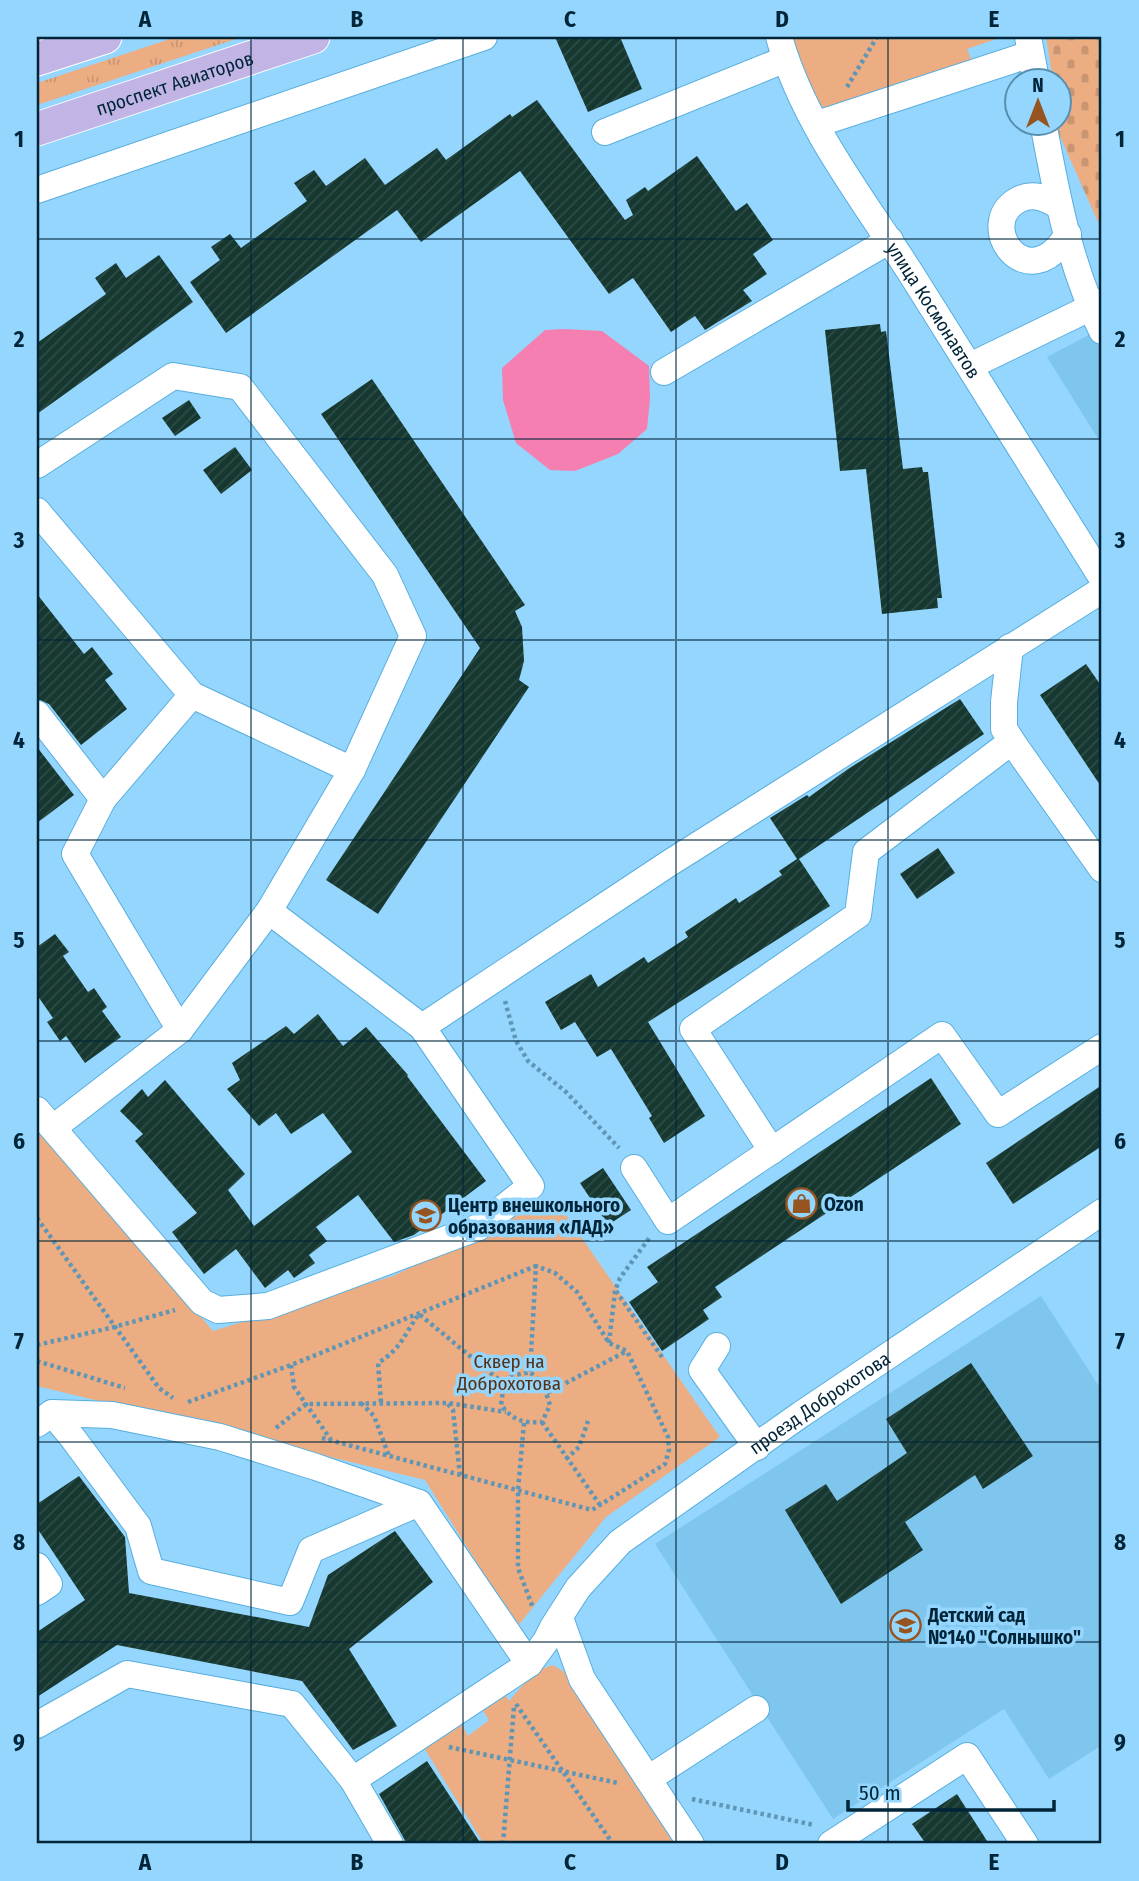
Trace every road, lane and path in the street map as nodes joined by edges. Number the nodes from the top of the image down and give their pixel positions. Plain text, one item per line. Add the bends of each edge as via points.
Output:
1 (105, 37) edge
2 (313, 37) edge
3 (484, 37) edge
4 (877, 37) edge
5 (1029, 46) edge
6 (783, 48) edge
7 (37, 59) edge
8 (1033, 66) edge
9 (821, 123) junction
10 (37, 129) edge
11 (605, 132) dead end
12 (1046, 136) edge
13 (37, 190) edge
14 (1059, 206) junction
15 (1068, 234) junction
16 (890, 240) junction
17 (1096, 304) edge
18 (1102, 331) edge
19 (970, 366) junction
20 (664, 372) dead end
21 (37, 465) edge
22 (37, 511) edge
23 (1102, 578) edge
24 (1102, 590) edge
25 (1010, 648) junction
26 (192, 695) junction
27 (37, 714) edge
28 (37, 745) edge
29 (1015, 746) junction
30 (352, 769) junction
31 (103, 799) junction
32 (1102, 869) edge
33 (269, 911) junction
34 (500, 977) junction
35 (422, 1027) junction
36 (180, 1030) junction
37 (1102, 1047) edge
38 (45, 1119) edge
39 (772, 1152) junction
40 (635, 1168) joint
41 (1102, 1212) edge
42 (665, 1217) junction
43 (37, 1218) edge
44 (536, 1266) junction
45 (615, 1291) junction
46 (202, 1302) junction
47 (419, 1314) junction
48 (114, 1327) junction
49 (609, 1343) junction
50 (37, 1345) edge
51 (717, 1346) dead end
52 (627, 1350) junction
53 (662, 1357) dead end
54 (37, 1361) edge
55 (291, 1365) junction
56 (530, 1372) junction
57 (504, 1384) junction
58 (128, 1389) dead end
59 (547, 1393) junction
60 (168, 1401) dead end
61 (381, 1402) junction
62 (361, 1403) junction
63 (447, 1403) junction
64 (181, 1404) junction
65 (306, 1404) junction
66 (194, 1408) dead end
67 (507, 1412) junction
68 (44, 1418) edge
69 (588, 1421) dead end
70 (542, 1422) junction
71 (524, 1423) junction
72 (287, 1430) dead end
73 (320, 1438) dead end
74 (331, 1440) junction
75 (757, 1447) junction
76 (390, 1457) junction
77 (566, 1459) junction
78 (460, 1475) junction
79 (518, 1490) junction
80 (419, 1503) junction
81 (600, 1505) junction
82 (37, 1566) edge
83 (37, 1592) edge
84 (560, 1618) junction
85 (546, 1641) junction
86 (529, 1664) junction
87 (755, 1709) dead end
88 (37, 1725) edge
89 (648, 1779) junction
90 (353, 1780) junction
91 (390, 1844) edge
92 (503, 1844) edge
93 (613, 1844) edge
94 (691, 1844) edge
95 (831, 1844) edge
96 (1025, 1844) edge

1 - 7 main road
2 - 10 main road, проспект Авиаторов
3 - 13 street
4 - 9 path
5 - 8 street
5 - 9 street
6 - 9 street, улица Космонавтов
6 - 11 street
9 - 16 street, улица Космонавтов
12 - 14 street
14 - 15 street
14 - 15 street via 1037,196 1018,201 1004,215 1002,235 1012,253 1032,261 1053,254
15 - 17 street
16 - 19 street, улица Космонавтов
16 - 20 street
17 - 18 street
17 - 19 street
19 - 23 street, улица Космонавтов
21 - 30 street via 173,376 240,387 385,575 413,636
22 - 26 street
24 - 25 street
25 - 29 street via 1004,729
25 - 34 street via 668,864
26 - 30 street
26 - 31 street
27 - 31 street
28 - 31 street
29 - 32 street
29 - 39 street via 1003,748 866,852 858,915 693,1029
30 - 33 street
31 - 36 street via 75,854
33 - 35 street
33 - 36 street
34 - 35 street
34 - 40 path via 516,1041 528,1061 608,1134
35 - 46 street via 531,1186 479,1227 268,1306 218,1310
36 - 38 street
37 - 39 street via 998,1114 942,1035
38 - 46 street
39 - 42 street via 668,1221
40 - 42 street
41 - 75 street, проезд Доброхотова
42 - 45 path
43 - 48 path
44 - 47 path
44 - 49 path via 555,1273 577,1292
44 - 56 path
45 - 49 path
45 - 53 path
46 - 48 path
47 - 55 path
47 - 57 path
47 - 61 path via 392,1355 378,1363
48 - 50 path
48 - 64 path via 159,1388
49 - 52 path
51 - 75 street via 702,1370
52 - 59 path
52 - 81 path via 668,1437 668,1450 665,1464
54 - 58 path
55 - 64 path
55 - 65 path via 294,1387
56 - 57 path via 511,1376
56 - 59 path
57 - 67 path via 501,1405
59 - 70 path via 550,1405
60 - 64 path
61 - 62 path
61 - 63 path
62 - 65 path
62 - 76 path via 374,1416
63 - 67 path
63 - 78 path via 453,1410
64 - 66 path
65 - 72 path via 276,1428
65 - 74 path
67 - 71 path
68 - 80 street via 112,1415 220,1437
68 - 80 street via 72,1437 138,1526 151,1571 290,1602 311,1550
69 - 77 path via 579,1447
70 - 71 path
70 - 77 path
71 - 79 path
73 - 74 path
74 - 76 path
75 - 84 street, проезд Доброхотова via 620,1542 578,1588
76 - 78 path
77 - 81 path
78 - 79 path
79 - 81 path via 592,1510
79 - 85 path via 518,1569
80 - 86 street
82 - 83 street via 49,1584
84 - 85 street, проезд Доброхотова
84 - 89 street via 582,1679
85 - 86 street, проезд Доброхотова
86 - 90 street
87 - 89 street
88 - 90 street via 127,1674 292,1704
89 - 94 street
90 - 91 street
92 - 93 path via 514,1701
95 - 96 street via 967,1756

